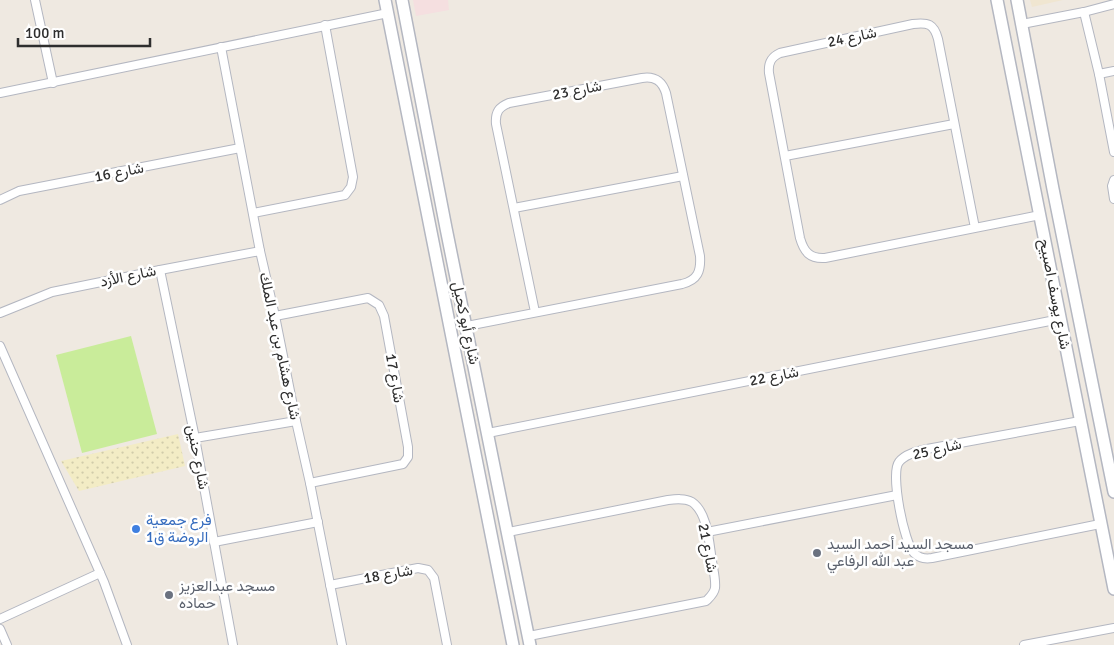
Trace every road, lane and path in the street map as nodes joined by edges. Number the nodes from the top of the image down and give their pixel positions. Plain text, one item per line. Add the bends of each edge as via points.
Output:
1 (35, 0) edge
2 (385, 0) edge
3 (402, 0) edge
4 (997, 0) edge
5 (1017, 0) edge
6 (1114, 4) edge
7 (1084, 12) junction
8 (388, 13) junction
9 (1022, 24) junction
10 (325, 25) junction
11 (221, 47) junction
12 (1114, 71) edge
13 (1099, 74) junction
14 (53, 83) junction
15 (0, 93) edge
16 (954, 124) junction
17 (240, 148) junction
18 (1114, 152) edge
19 (785, 156) junction
20 (683, 176) junction
21 (1114, 180) edge
22 (1114, 199) edge
23 (0, 200) edge
24 (442, 205) junction
25 (426, 208) junction
26 (514, 208) junction
27 (253, 213) junction
28 (1040, 215) junction
29 (446, 228) junction
30 (975, 228) junction
31 (431, 230) junction
32 (260, 251) junction
33 (160, 270) junction
34 (536, 312) junction
35 (0, 313) edge
36 (275, 316) junction
37 (1060, 319) junction
38 (467, 326) junction
39 (0, 346) edge
40 (1089, 367) junction
41 (1071, 371) junction
42 (1094, 391) junction
43 (1076, 394) junction
44 (296, 421) junction
45 (1080, 422) junction
46 (488, 433) junction
47 (194, 438) junction
48 (498, 482) junction
49 (310, 483) junction
50 (481, 485) junction
51 (1114, 492) edge
52 (897, 496) junction
53 (502, 504) junction
54 (485, 507) junction
55 (318, 522) junction
56 (1100, 524) junction
57 (508, 532) junction
58 (708, 532) junction
59 (214, 542) junction
60 (100, 573) junction
61 (330, 585) junction
62 (1114, 589) edge
63 (0, 619) edge
64 (1114, 628) edge
65 (0, 629) edge
66 (530, 640) edge
67 (1058, 642) edge
68 (7, 645) edge
69 (128, 645) edge
70 (233, 645) edge
71 (342, 645) edge
72 (447, 645) edge
73 (513, 645) edge
74 (1024, 645) edge

1 - 14 street
2 - 8 street, شارع أبو كحيل
3 - 24 street, شارع أبو كحيل
4 - 28 street, شارع يوسف اصبيح
5 - 9 street, شارع يوسف اصبيح
6 - 7 street
7 - 9 street
7 - 13 street
8 - 10 street
8 - 25 street, شارع أبو كحيل
9 - 40 street, شارع يوسف اصبيح
10 - 11 street
10 - 27 street via 353,177 351,187 345,195
11 - 14 street
11 - 17 street, شارع هشام بن عبد الملك
12 - 13 street
13 - 18 street
14 - 15 street
16 - 19 street
16 - 19 street, شارع 24 via 936,32 927,24 913,24 773,57 769,73
16 - 30 street, شارع 24
17 - 23 street, شارع 16 via 19,191
17 - 27 street, شارع هشام بن عبد الملك
19 - 30 street, شارع 24 via 800,238 804,249 814,258
20 - 26 street
20 - 26 street, شارع 23 via 666,93 662,83 656,79 642,78 519,101 499,108 496,119
20 - 34 street, شارع 23 via 700,256 694,280
21 - 22 street
24 - 25 street via 433,211
24 - 29 street, شارع أبو كحيل
25 - 31 street, شارع أبو كحيل
26 - 34 street, شارع 23
27 - 32 street, شارع هشام بن عبد الملك
28 - 30 street, شارع 24
28 - 37 street, شارع يوسف اصبيح
29 - 31 street via 440,224
29 - 38 street, شارع أبو كحيل
31 - 50 street, شارع أبو كحيل
32 - 33 street, شارع الأزد
32 - 36 street, شارع هشام بن عبد الملك
33 - 35 street, شارع الأزد via 52,292
33 - 47 street, شارع حنين
34 - 38 street, شارع 23
36 - 44 street, شارع هشام بن عبد الملك
36 - 49 street, شارع 17 via 368,298 379,304 384,316 408,457 403,464
37 - 41 street, شارع يوسف اصبيح
37 - 46 street, شارع 22
38 - 46 street, شارع أبو كحيل
39 - 60 street
40 - 41 street via 1079,376
40 - 42 street, شارع يوسف اصبيح
41 - 43 street, شارع يوسف اصبيح
42 - 43 street via 1086,388
42 - 51 street, شارع يوسف اصبيح
43 - 45 street, شارع يوسف اصبيح
44 - 47 street
44 - 49 street, شارع هشام بن عبد الملك
45 - 52 street, شارع 25 via 912,453 897,465
45 - 56 street, شارع يوسف اصبيح
46 - 48 street, شارع أبو كحيل
47 - 59 street, شارع حنين
48 - 50 street via 489,490
48 - 53 street, شارع أبو كحيل
49 - 55 street, شارع هشام بن عبد الملك
50 - 54 street, شارع أبو كحيل
52 - 56 street, شارع 25 via 908,544 924,558
52 - 58 street
53 - 54 street via 494,501
53 - 57 street, شارع أبو كحيل
54 - 73 street, شارع أبو كحيل
55 - 59 street
55 - 61 street, شارع هشام بن عبد الملك
56 - 62 street, شارع يوسف اصبيح
57 - 58 street, شارع 21 via 679,499 690,501 697,508
57 - 66 street, شارع أبو كحيل
58 - 66 street, شارع 21 via 715,584 713,594 706,601
59 - 70 street, شارع حنين
60 - 63 street
60 - 69 street
61 - 71 street, شارع هشام بن عبد الملك
61 - 72 street, شارع 18 via 418,568 428,570 434,578
64 - 67 street
65 - 68 street
67 - 74 street

